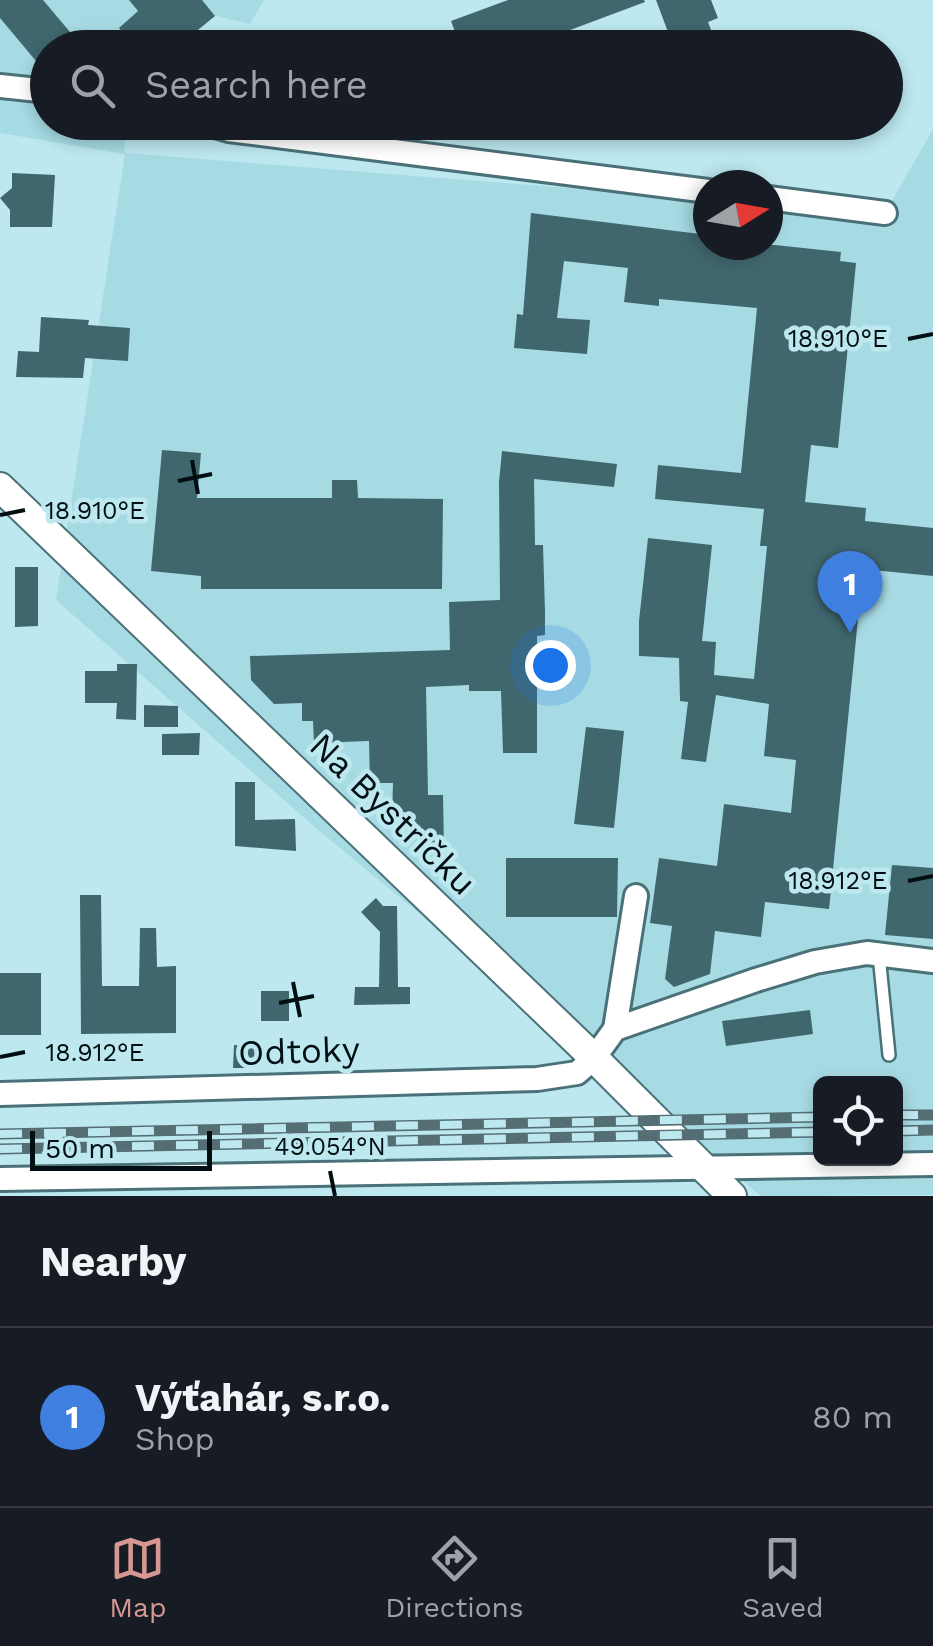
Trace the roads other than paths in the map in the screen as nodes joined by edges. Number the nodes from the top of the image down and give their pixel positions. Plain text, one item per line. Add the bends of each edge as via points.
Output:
1 (0, 86) edge
2 (30, 89) edge
3 (304, 140) edge
4 (693, 188) edge
5 (783, 200) edge
6 (885, 213) dead end
7 (0, 487) edge
8 (636, 896) dead end
9 (879, 955) junction
10 (933, 961) edge
11 (615, 1029) junction
12 (888, 1055) dead end
13 (594, 1058) junction
14 (0, 1094) edge
15 (933, 1164) edge
16 (703, 1168) junction
17 (0, 1179) edge
18 (732, 1196) edge

1 - 2 street
3 - 4 street
5 - 6 street
7 - 13 street, Na Bystričku
8 - 11 street
9 - 10 street
9 - 11 street via 815,962
9 - 12 lane
11 - 13 street
13 - 14 street, Odtoky via 578,1073 537,1079
13 - 16 street, Na Bystričku
15 - 16 street
16 - 17 street
16 - 18 street, Na Bystričku

